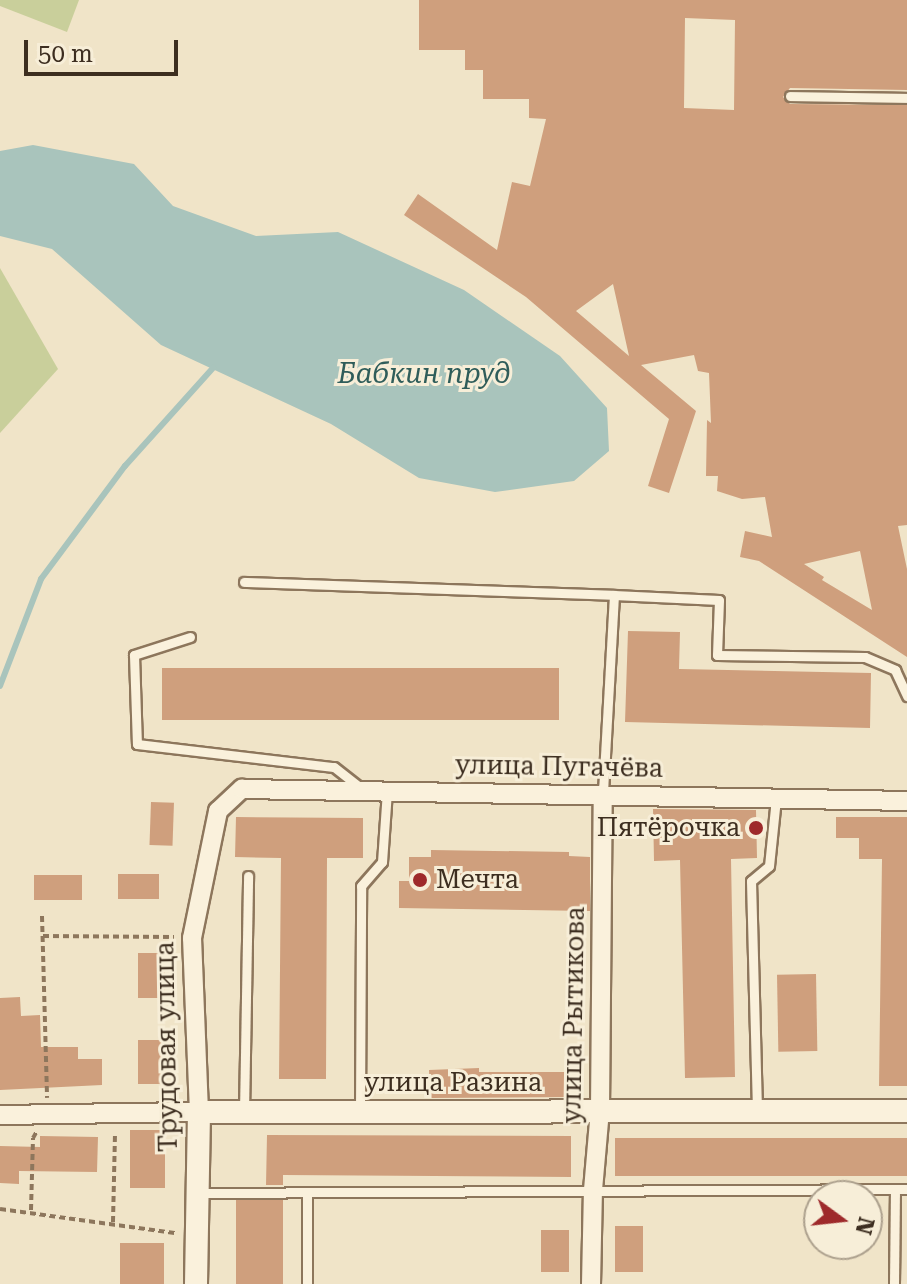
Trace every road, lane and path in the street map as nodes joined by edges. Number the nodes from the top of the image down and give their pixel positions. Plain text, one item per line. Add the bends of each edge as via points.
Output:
1 (790, 96) dead end
2 (907, 98) edge
3 (244, 582) dead end
4 (614, 595) junction
5 (190, 637) dead end
6 (907, 696) edge
7 (363, 790) junction
8 (387, 791) junction
9 (603, 794) junction
10 (776, 796) junction
11 (907, 801) edge
12 (218, 811) joint
13 (248, 876) dead end
14 (42, 916) dead end
15 (43, 936) junction
16 (192, 938) junction
17 (600, 1110) junction
18 (757, 1110) junction
19 (360, 1111) junction
20 (907, 1111) edge
21 (199, 1112) junction
22 (244, 1112) junction
23 (115, 1113) junction
24 (48, 1114) junction
25 (0, 1115) edge
26 (895, 1189) junction
27 (907, 1189) edge
28 (593, 1190) junction
29 (196, 1193) junction
30 (307, 1194) junction
31 (0, 1209) edge
32 (31, 1210) junction
33 (113, 1222) junction
34 (196, 1237) junction
35 (196, 1284) edge
36 (307, 1284) edge
37 (591, 1284) edge
38 (894, 1284) edge

1 - 2 lane
3 - 4 lane
4 - 6 lane via 719,600 717,655 865,657 895,670
4 - 9 lane
5 - 7 lane via 134,655 137,744 334,767
7 - 8 street, улица Пугачёва
7 - 12 street, улица Пугачёва via 242,789
8 - 9 street, улица Пугачёва
8 - 19 lane via 382,862 361,886
9 - 10 street, улица Пугачёва
9 - 17 street, улица Рытикова
10 - 11 street, улица Пугачёва
10 - 18 lane via 769,866 751,881
12 - 16 street, Трудовая улица
13 - 22 lane
14 - 15 path
15 - 16 path
15 - 24 path
16 - 21 street, Трудовая улица
17 - 18 street, улица Разина
17 - 19 street, улица Разина
17 - 28 street, улица Рытикова
18 - 20 street, улица Разина
19 - 22 street, улица Разина
21 - 22 street, улица Разина
21 - 23 street, улица Разина
21 - 29 street, Трудовая улица
23 - 24 street, улица Разина
23 - 33 path
24 - 25 street, улица Разина
24 - 32 path via 33,1138
26 - 27 lane
26 - 28 lane
26 - 38 lane
28 - 30 lane
28 - 37 street, улица Рытикова
29 - 30 lane
29 - 34 street, Трудовая улица
30 - 36 lane
31 - 32 path
32 - 33 path
33 - 34 path
34 - 35 street, Трудовая улица

